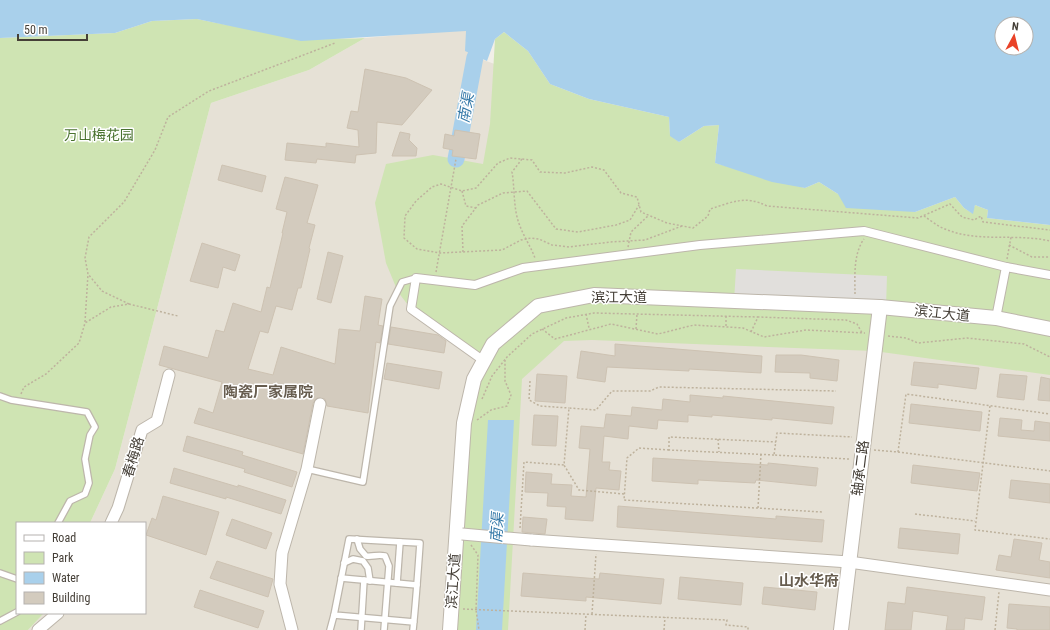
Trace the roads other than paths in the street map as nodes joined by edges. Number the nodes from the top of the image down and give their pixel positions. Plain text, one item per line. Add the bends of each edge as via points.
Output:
1 (1006, 267) junction
2 (1050, 275) edge
3 (416, 278) junction
4 (880, 307) junction
5 (996, 318) junction
6 (1050, 329) edge
7 (484, 361) junction
8 (169, 375) dead end
9 (0, 396) edge
10 (320, 404) dead end
11 (307, 469) junction
12 (59, 522) edge
13 (111, 522) edge
14 (462, 536) junction
15 (358, 539) junction
16 (400, 542) junction
17 (849, 562) junction
18 (344, 563) junction
19 (0, 573) edge
20 (341, 578) junction
21 (16, 579) edge
22 (366, 581) junction
23 (387, 583) junction
24 (397, 583) junction
25 (417, 585) junction
26 (1050, 590) edge
27 (16, 613) edge
28 (57, 614) edge
29 (334, 615) junction
30 (361, 617) junction
31 (385, 619) junction
32 (0, 621) edge
33 (414, 622) junction
34 (38, 630) edge
35 (292, 630) edge
36 (330, 630) edge
37 (361, 630) edge
38 (384, 630) edge
39 (413, 630) edge
40 (450, 630) edge
41 (841, 630) edge

1 - 2 street
1 - 3 street via 864,231 708,244 523,268 475,286
1 - 5 street
3 - 7 street via 411,310
3 - 11 lane via 402,282 390,306 363,482
4 - 5 street, 滨江大道
4 - 7 street, 滨江大道 via 594,295 538,306 493,344
4 - 17 street, 轴承二路
5 - 6 street, 滨江大道
7 - 14 street, 滨江大道 via 474,379 464,423
8 - 13 street, 春梅路 via 157,421 142,430
9 - 12 lane via 87,412 95,427 90,435 85,459 89,483 85,494 70,501
10 - 11 street
11 - 35 street via 282,553 280,584
14 - 17 street, bridge
14 - 40 street, 滨江大道
15 - 16 lane
15 - 18 lane via 349,539
15 - 23 lane via 360,549 366,556 385,556 389,566
16 - 24 lane
16 - 25 lane via 420,543
17 - 26 street
17 - 41 street, 轴承二路
18 - 20 lane
18 - 22 lane via 353,559 363,561 368,568
19 - 21 lane
20 - 22 lane
20 - 29 lane
22 - 23 lane
22 - 30 lane
23 - 24 lane
23 - 31 lane
24 - 25 lane
25 - 33 lane
27 - 32 lane
28 - 34 street
29 - 30 lane
29 - 36 lane
30 - 31 lane
30 - 37 lane
31 - 33 lane
31 - 38 lane
33 - 39 lane

